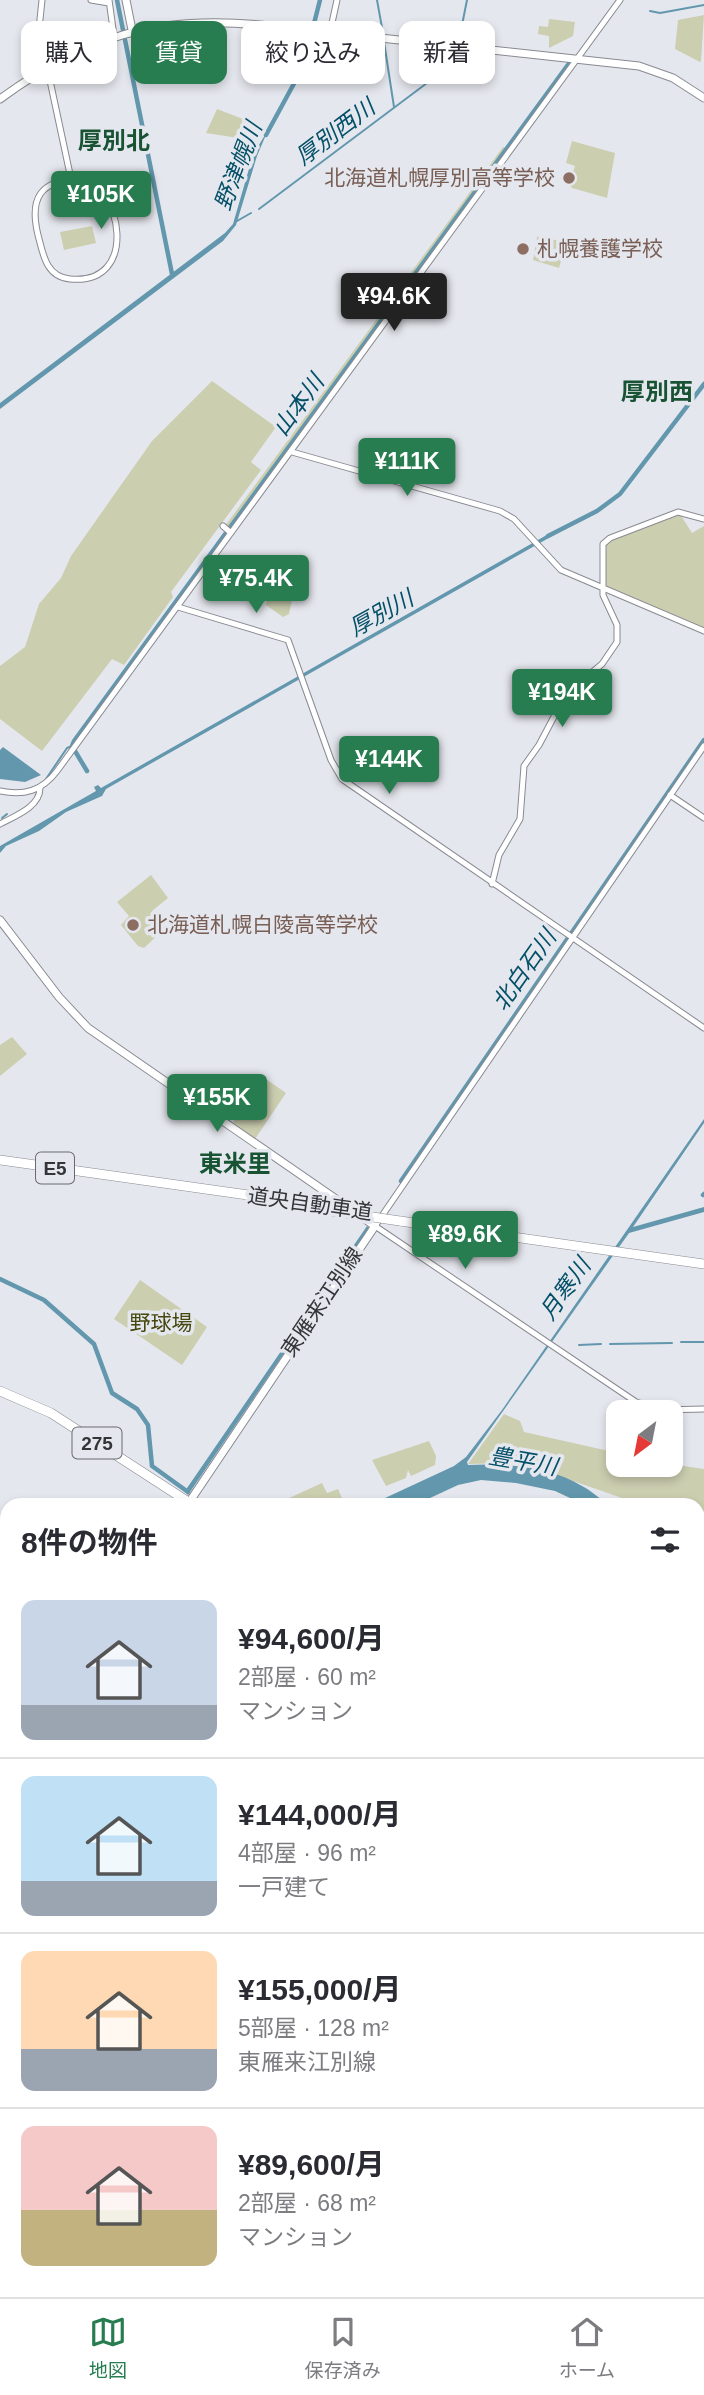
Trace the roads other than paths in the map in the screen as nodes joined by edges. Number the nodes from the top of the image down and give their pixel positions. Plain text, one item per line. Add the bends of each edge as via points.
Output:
1 (42, 0) edge
2 (91, 0) edge
3 (128, 0) edge
4 (335, 0) edge
5 (620, 0) edge
6 (109, 1) edge
7 (38, 21) edge
8 (113, 21) edge
9 (330, 21) edge
10 (241, 24) edge
11 (130, 31) junction
12 (117, 35) edge
13 (385, 38) edge
14 (578, 59) junction
15 (21, 84) edge
16 (51, 84) edge
17 (704, 98) edge
18 (0, 99) edge
19 (71, 179) junction
20 (292, 452) junction
21 (704, 519) edge
22 (602, 588) junction
23 (177, 607) junction
24 (704, 631) edge
25 (704, 746) edge
26 (40, 788) junction
27 (0, 791) edge
28 (670, 795) junction
29 (704, 818) edge
30 (0, 824) edge
31 (492, 884) junction
32 (0, 920) edge
33 (569, 937) junction
34 (704, 1028) edge
35 (0, 1162) edge
36 (374, 1226) junction
37 (704, 1262) edge
38 (0, 1392) edge
39 (704, 1409) edge
40 (180, 1498) edge
41 (193, 1498) edge

1 - 7 street
2 - 6 street
3 - 11 main road
4 - 9 street
5 - 14 street
6 - 8 street
10 - 11 main road via 199,21
11 - 12 main road
13 - 14 main road
14 - 17 main road via 653,70
14 - 20 street
15 - 18 main road
16 - 19 street
19 - 19 street via 89,180 105,192 117,243 116,255 106,270 73,279 59,276 46,264 34,211 47,187
20 - 22 street via 508,514 561,570
20 - 23 street via 226,529
21 - 22 street via 678,512 607,540 602,550
22 - 24 street
22 - 31 street via 619,630 617,642 602,664 566,694 524,766 520,819 499,855
23 - 26 street
23 - 31 street via 284,637 293,647 331,760 342,779
25 - 28 street
26 - 27 street
26 - 30 street via 29,807
28 - 29 street
28 - 33 street
31 - 33 street
32 - 36 main road, 東雁来江別線 via 88,1028
33 - 34 street
33 - 36 street
35 - 37 highway, 道央自動車道 / E5, bridge
36 - 39 street via 645,1406
36 - 41 main road, 東雁来江別線
38 - 40 highway, 275 via 51,1413

